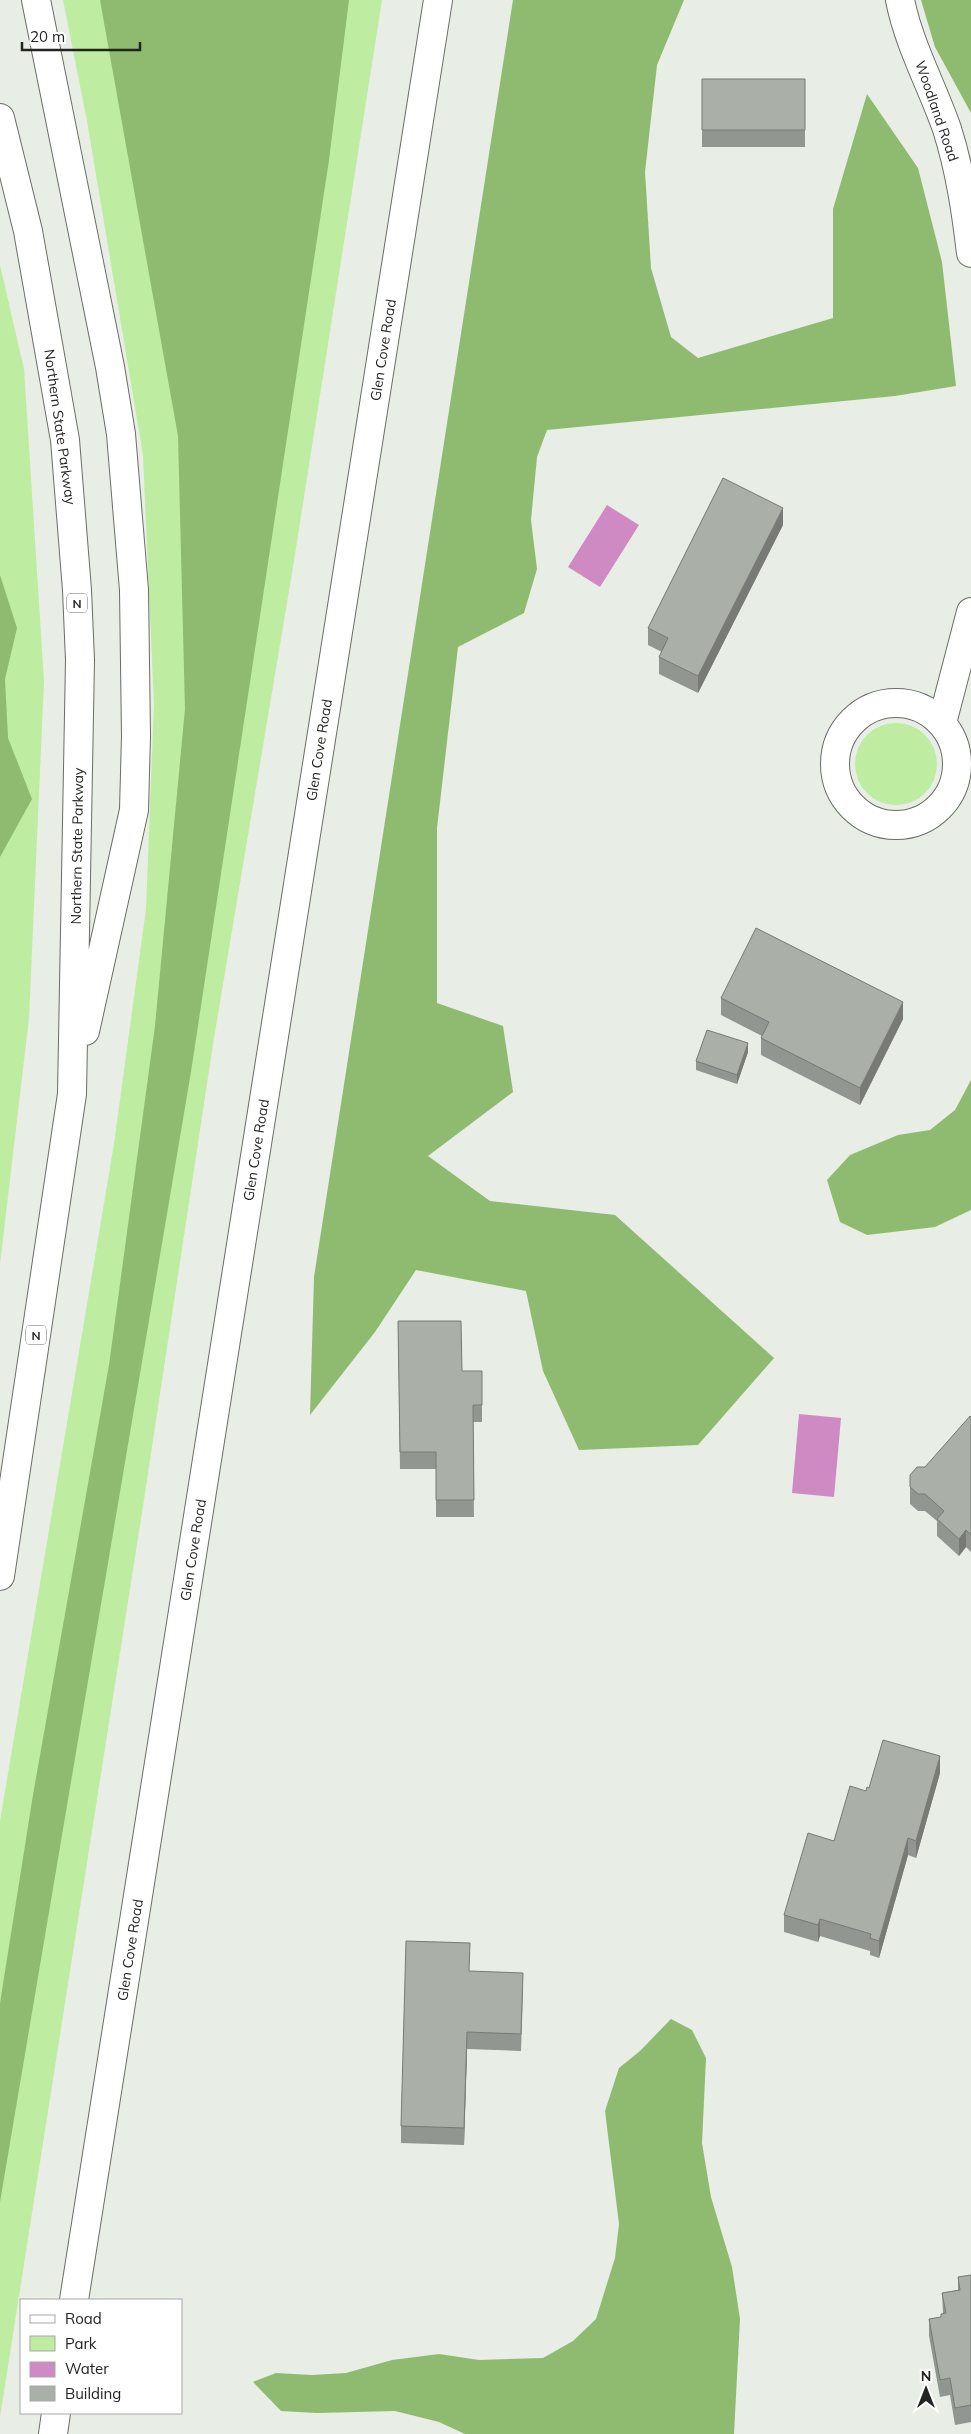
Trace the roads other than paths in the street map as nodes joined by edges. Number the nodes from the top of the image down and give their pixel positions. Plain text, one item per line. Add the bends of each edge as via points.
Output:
1 (36, 0) edge
2 (438, 0) edge
3 (900, 0) edge
4 (0, 118) edge
5 (971, 253) edge
6 (971, 612) edge
7 (942, 723) junction
8 (72, 1094) junction
9 (0, 1576) edge
10 (74, 2299) edge
11 (56, 2414) edge
12 (53, 2434) edge

1 - 8 main road via 110,367 121,434 134,590 134,810
2 - 10 main road, Glen Cove Road
3 - 5 main road, Woodland Road via 904,22 947,130 964,194
4 - 8 main road, Northern State Parkway / N via 41,296 65,440 72,522 80,660
6 - 7 main road
7 - 7 main road via 929,712 895,702 862,713 848,726 839,742 835,760 837,779 844,797 871,820 888,825 922,820 938,809 950,794 956,776 957,757 953,740
8 - 9 main road, Northern State Parkway / N
11 - 12 main road

